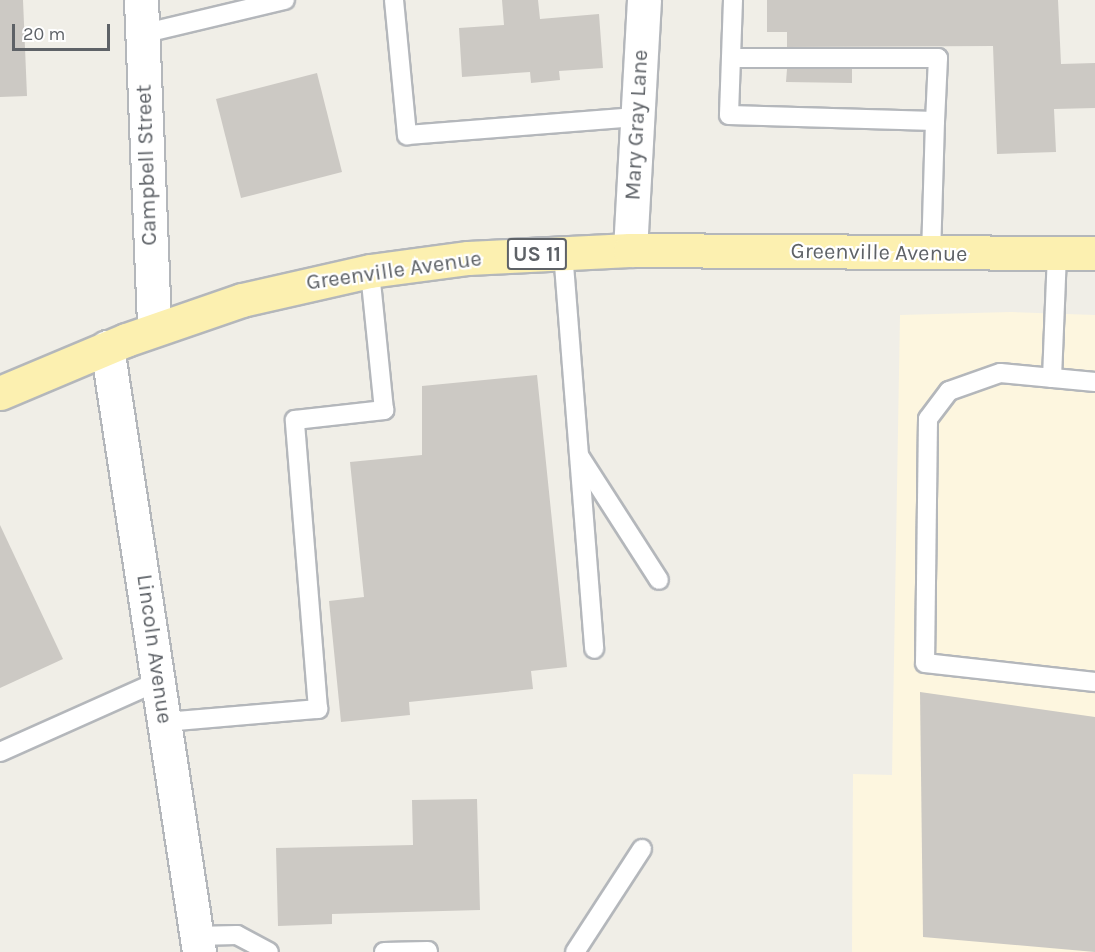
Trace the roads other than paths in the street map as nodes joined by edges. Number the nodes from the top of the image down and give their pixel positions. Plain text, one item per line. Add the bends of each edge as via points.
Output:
1 (141, 0) edge
2 (285, 0) edge
3 (394, 0) edge
4 (644, 0) edge
5 (733, 0) edge
6 (142, 33) junction
7 (731, 58) junction
8 (636, 117) junction
9 (935, 122) junction
10 (630, 250) junction
11 (563, 252) junction
12 (1095, 253) edge
13 (931, 254) junction
14 (1057, 254) junction
15 (370, 271) junction
16 (154, 329) junction
17 (107, 347) junction
18 (1052, 378) junction
19 (1095, 382) edge
20 (0, 393) edge
21 (579, 456) junction
22 (659, 580) dead end
23 (594, 649) dead end
24 (159, 681) junction
25 (1095, 682) edge
26 (165, 722) junction
27 (0, 752) edge
28 (642, 849) dead end
29 (197, 944) edge
30 (428, 951) edge
31 (269, 952) edge
32 (384, 952) edge
33 (575, 952) edge

1 - 6 street, Campbell Street
2 - 6 lane
3 - 8 lane via 407,135
4 - 8 street, Mary Gray Lane
5 - 7 lane
6 - 16 street, Campbell Street
7 - 9 lane via 729,115
7 - 9 lane via 938,58
8 - 10 street, Mary Gray Lane
9 - 13 lane
10 - 11 main road, Greenville Avenue / US 11
10 - 13 main road, Greenville Avenue / US 11
11 - 15 main road, Greenville Avenue / US 11
11 - 21 lane
12 - 14 main road, Greenville Avenue / US 11
13 - 14 main road, Greenville Avenue / US 11
14 - 18 lane
15 - 16 main road, Greenville Avenue / US 11 via 242,300
15 - 26 lane via 384,410 295,420 318,709
16 - 17 main road, Greenville Avenue / US 11
17 - 20 main road, Greenville Avenue / US 11
17 - 24 street, Lincoln Avenue
18 - 19 lane
18 - 25 lane via 1000,373 949,391 928,419 925,663
21 - 22 lane
21 - 23 lane
24 - 26 street, Lincoln Avenue
24 - 27 lane
26 - 29 street, Lincoln Avenue
28 - 33 lane
29 - 31 lane via 237,934
30 - 32 lane

